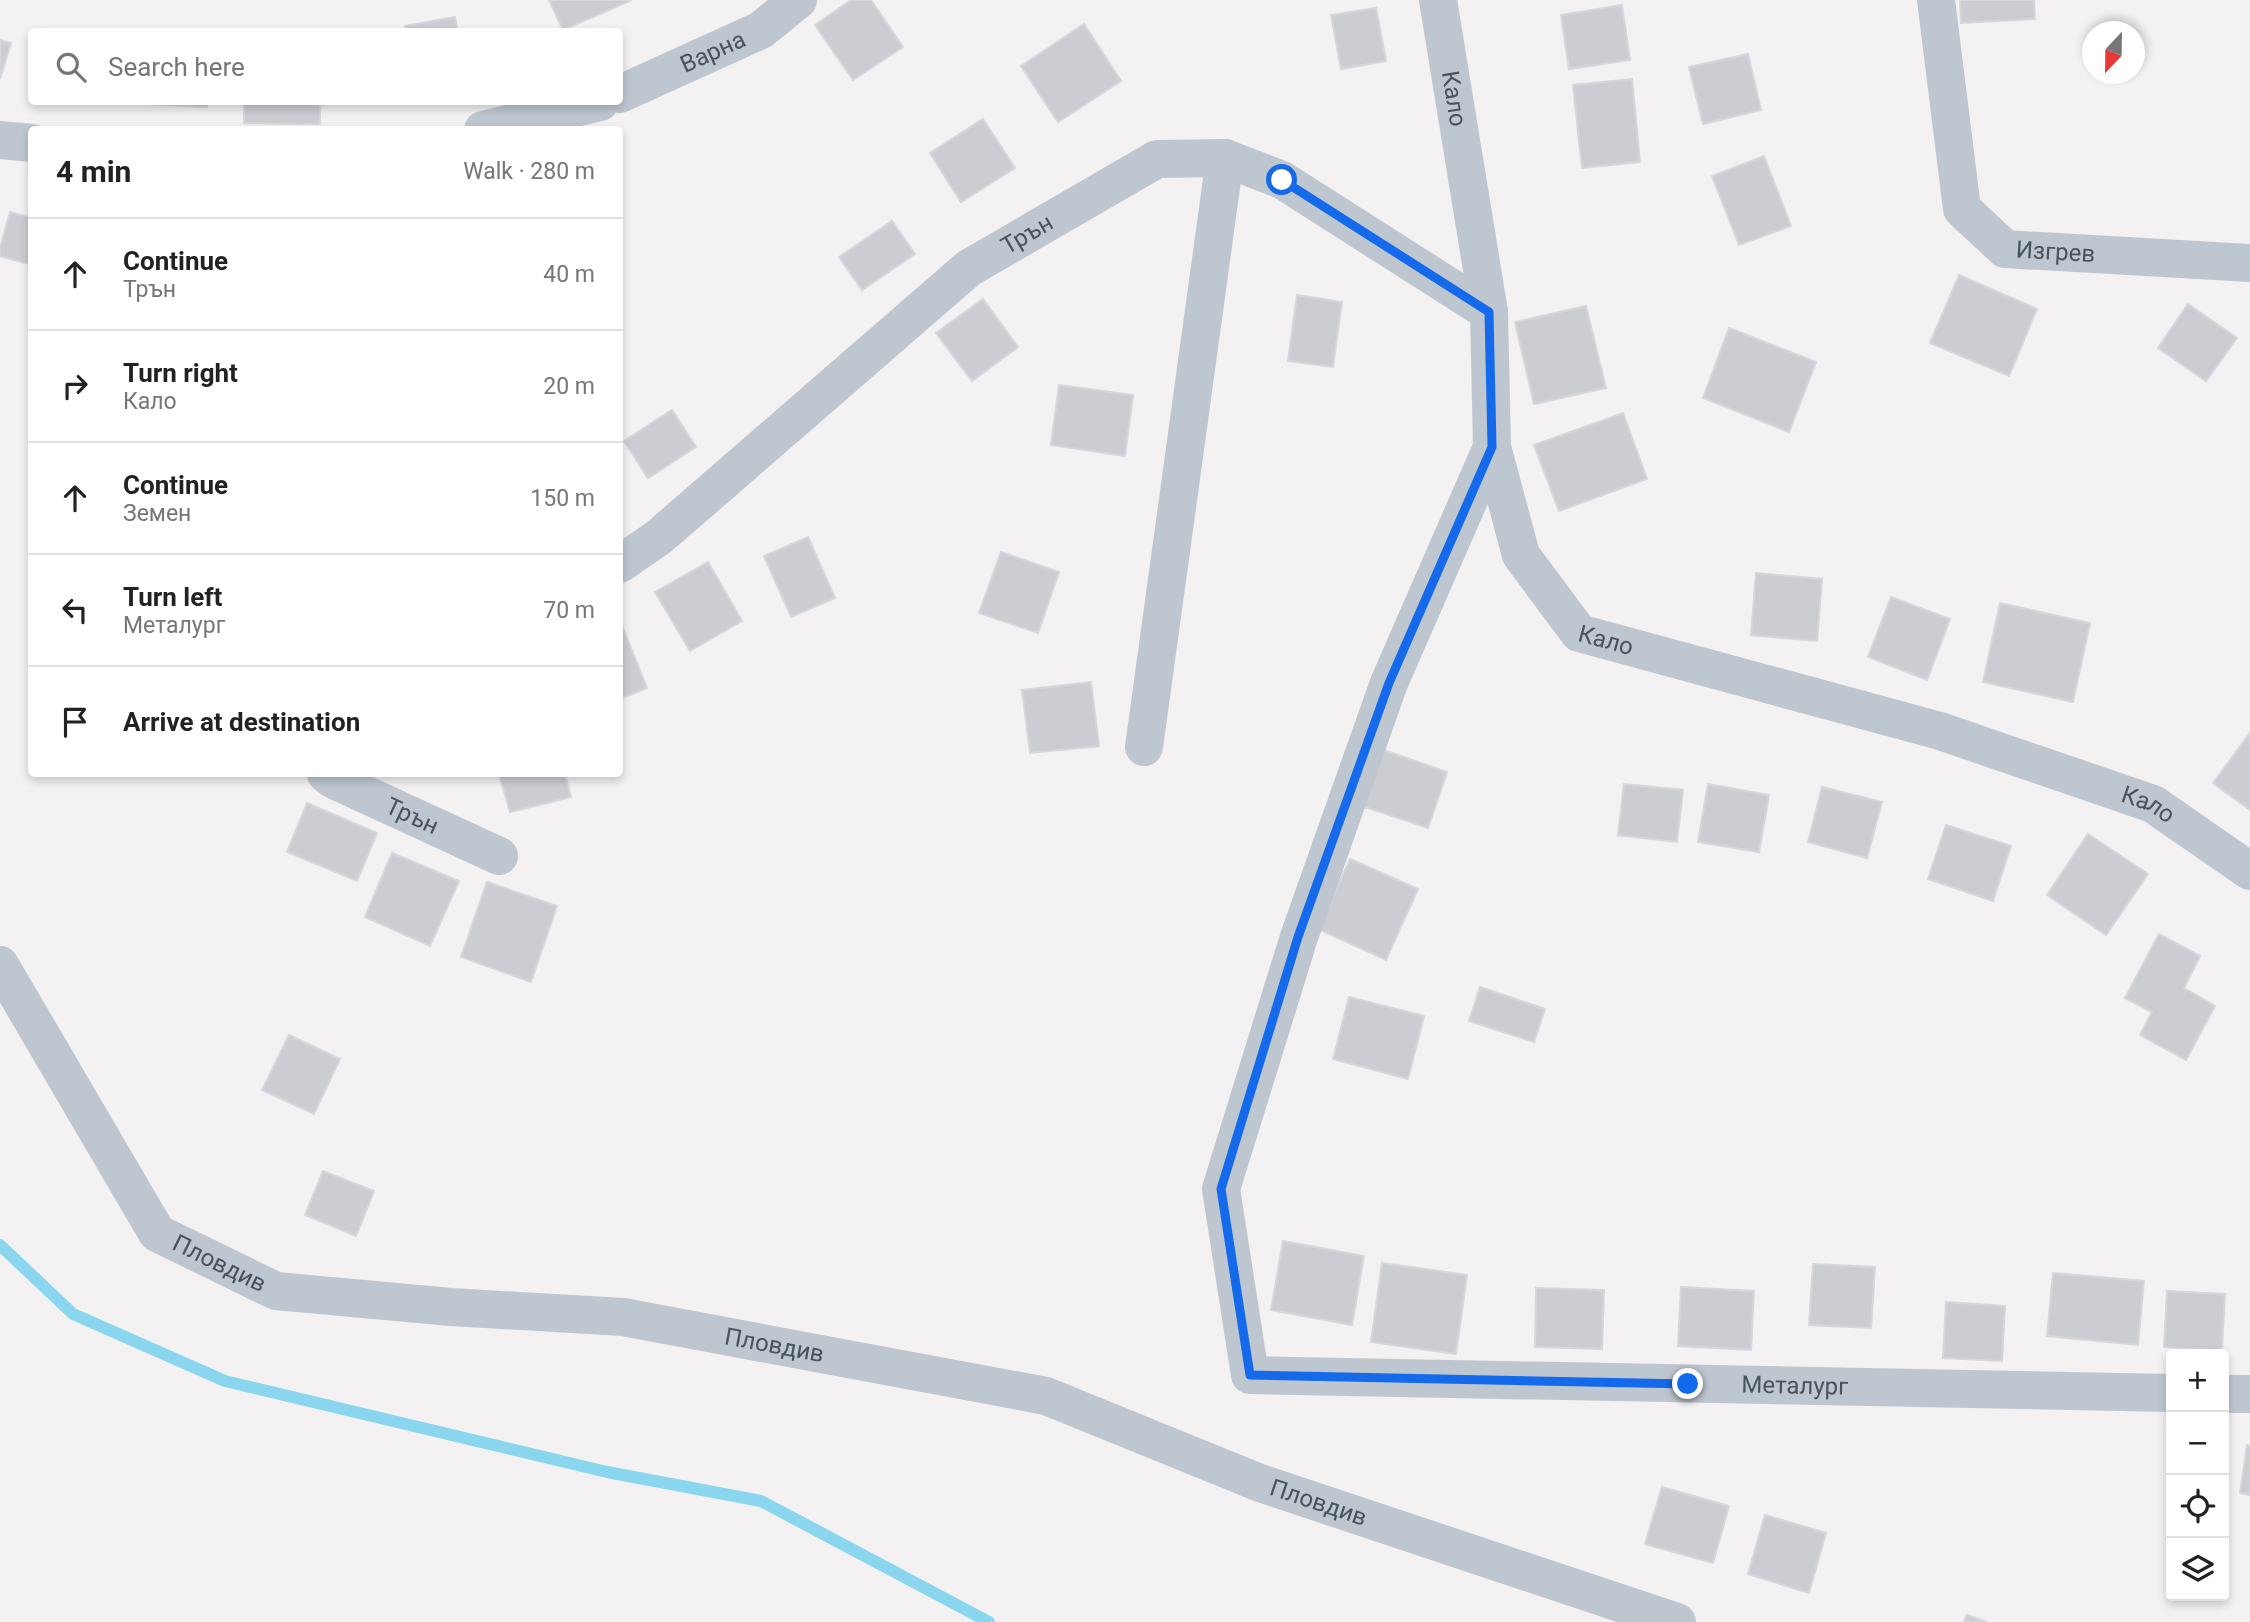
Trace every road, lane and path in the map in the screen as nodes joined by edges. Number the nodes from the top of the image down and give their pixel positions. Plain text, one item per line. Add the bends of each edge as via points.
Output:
1 (799, 0) edge
2 (1438, 0) edge
3 (1936, 0) edge
4 (623, 93) edge
5 (587, 105) edge
6 (500, 126) edge
7 (0, 140) edge
8 (28, 143) edge
9 (1225, 158) junction
10 (2250, 263) edge
11 (1489, 312) junction
12 (1492, 447) junction
13 (623, 562) edge
14 (1144, 747) dead end
15 (330, 777) edge
16 (499, 856) dead end
17 (2250, 870) edge
18 (0, 965) edge
19 (2166, 1393) edge
20 (2229, 1394) edge
21 (2250, 1394) edge
22 (1677, 1622) edge

1 - 4 street, Варна via 761,30
2 - 11 street, Кало
3 - 10 street, Изгрев via 1962,209 2005,249
5 - 6 street
7 - 8 street
9 - 11 street, Трън via 1282,180
9 - 13 street, Трън via 1157,159 969,268 659,537
9 - 14 street
11 - 12 street, Кало
12 - 17 street, Кало via 1521,555 1579,633 1940,731 2153,804
12 - 19 street, Металург via 1389,683 1298,937 1221,1189 1250,1375
15 - 16 street, Трън
18 - 22 street, Пловдив via 157,1233 276,1291 623,1317 1046,1396 1260,1483
20 - 21 street

